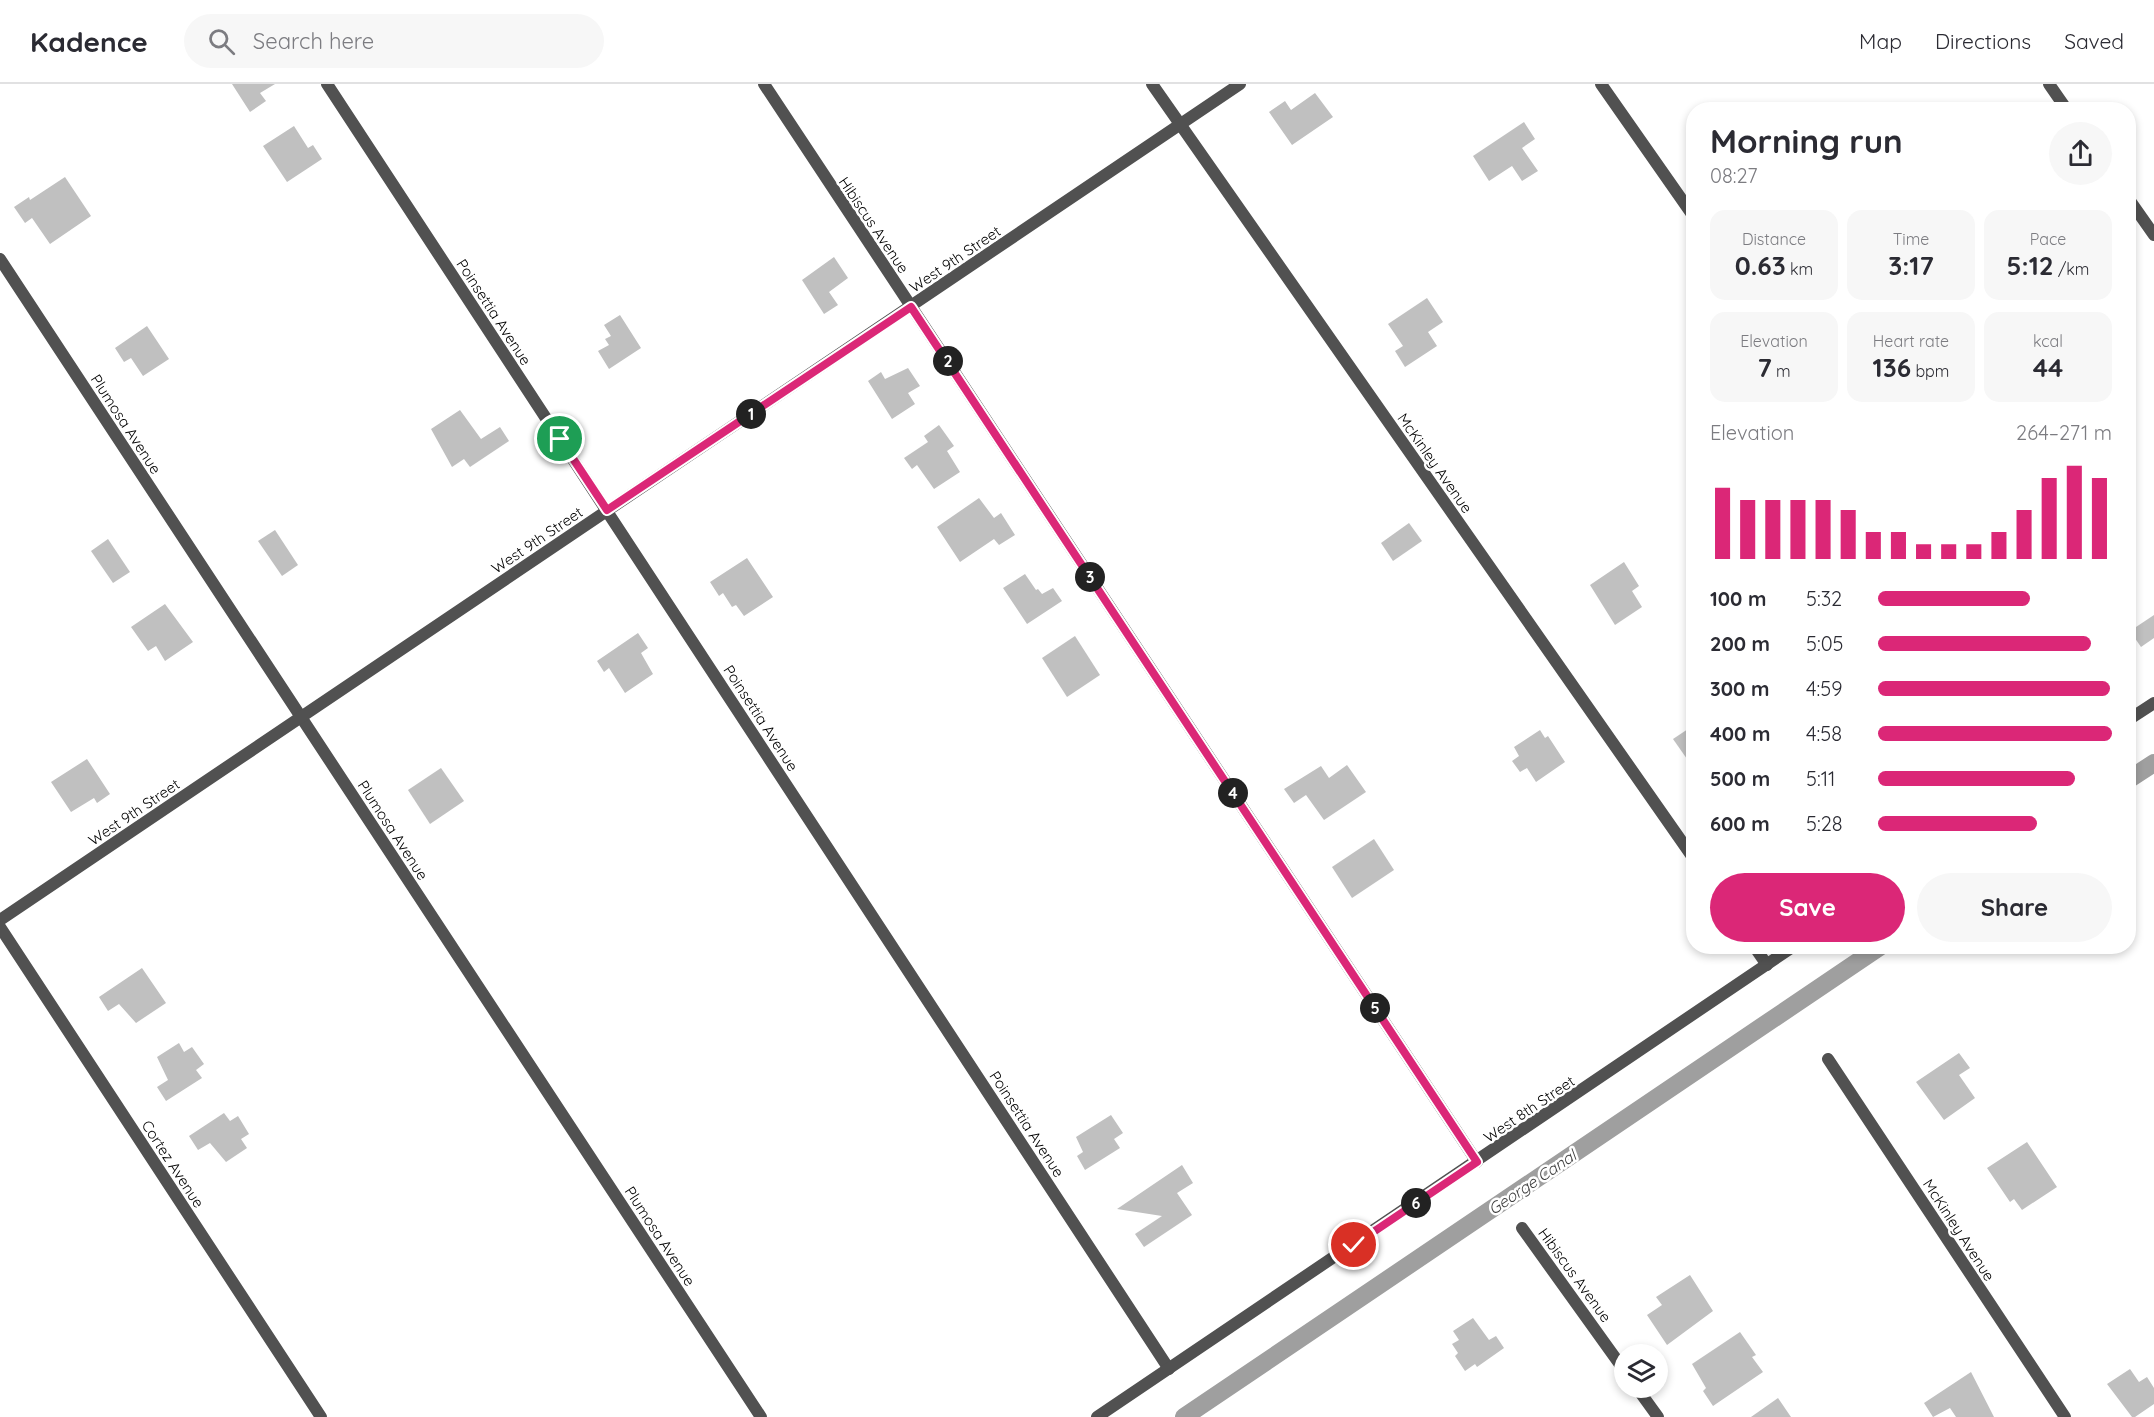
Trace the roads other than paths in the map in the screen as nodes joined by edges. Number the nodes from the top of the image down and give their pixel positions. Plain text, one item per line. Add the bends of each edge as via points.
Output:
1 (327, 84) edge
2 (764, 84) edge
3 (1152, 84) edge
4 (1240, 84) edge
5 (1601, 84) edge
6 (2049, 84) edge
7 (2061, 102) edge
8 (1180, 125) junction
9 (1686, 206) edge
10 (2136, 209) edge
11 (2154, 235) edge
12 (0, 259) edge
13 (911, 307) junction
14 (607, 510) junction
15 (2154, 702) edge
16 (2136, 714) edge
17 (301, 717) junction
18 (1686, 848) edge
19 (0, 920) edge
20 (0, 927) edge
21 (1759, 954) edge
22 (1783, 954) edge
23 (1767, 965) junction
24 (1828, 1059) dead end
25 (1477, 1162) junction
26 (1522, 1228) dead end
27 (1614, 1356) edge
28 (1169, 1369) junction
29 (1644, 1398) edge
30 (321, 1417) edge
31 (761, 1417) edge
32 (1097, 1417) edge
33 (1658, 1417) edge
34 (2065, 1417) edge

1 - 14 street, Poinsettia Avenue
2 - 13 street, Hibiscus Avenue
3 - 8 street, McKinley Avenue
4 - 8 street, West 9th Street
5 - 9 street
6 - 7 street
8 - 13 street, West 9th Street
8 - 18 street, McKinley Avenue
10 - 11 street
12 - 17 street, Plumosa Avenue
13 - 14 street, West 9th Street
13 - 25 street, Hibiscus Avenue
14 - 17 street, West 9th Street
14 - 28 street, Poinsettia Avenue
15 - 16 street
17 - 19 street, West 9th Street
17 - 31 street, Plumosa Avenue
20 - 30 street, Cortez Avenue
21 - 23 street
22 - 23 street, West 8th Street
23 - 25 street, West 8th Street
24 - 34 street, McKinley Avenue
25 - 28 street, West 8th Street
26 - 27 street, Hibiscus Avenue
28 - 32 street, West 8th Street
29 - 33 street

